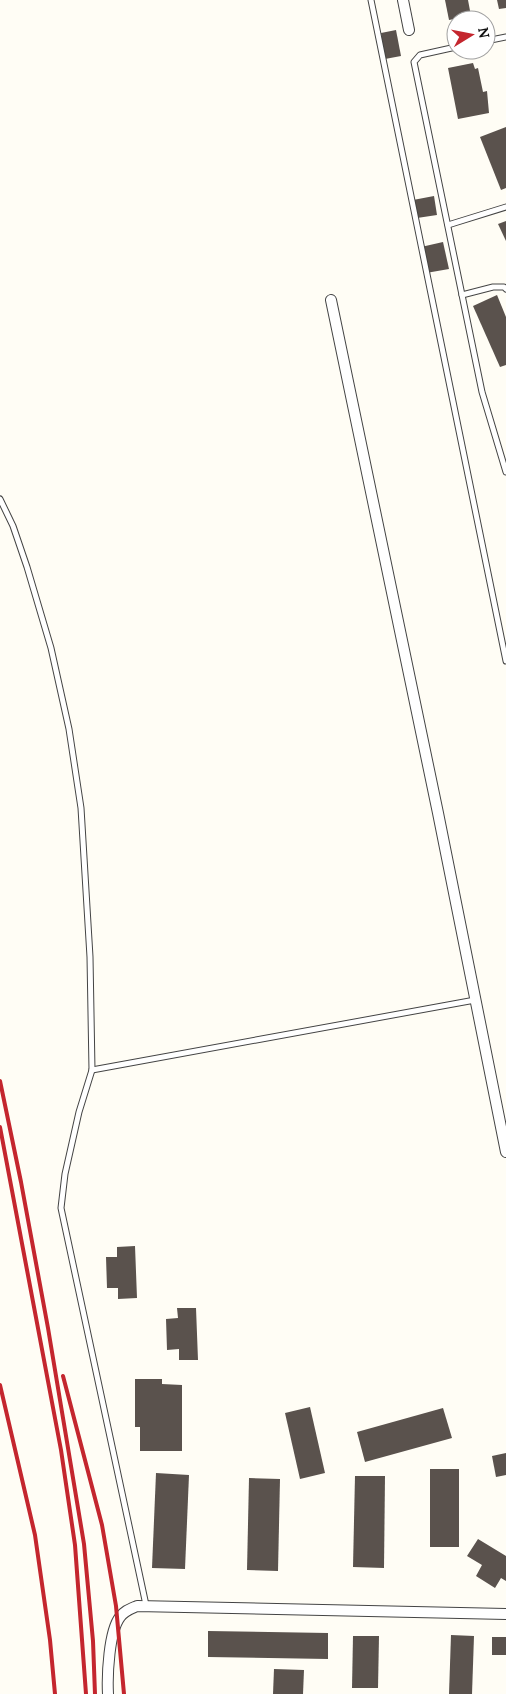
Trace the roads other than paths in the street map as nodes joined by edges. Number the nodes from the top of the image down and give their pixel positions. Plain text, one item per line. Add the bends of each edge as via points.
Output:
1 (371, 0) edge
2 (403, 0) edge
3 (409, 30) dead end
4 (446, 49) edge
5 (506, 207) edge
6 (448, 225) junction
7 (506, 288) edge
8 (462, 295) junction
9 (331, 300) dead end
10 (506, 472) edge
11 (0, 499) edge
12 (506, 661) edge
13 (476, 1000) junction
14 (92, 1070) junction
15 (506, 1152) edge
16 (146, 1606) junction
17 (506, 1614) edge
18 (108, 1694) edge

1 - 12 lane
2 - 3 street
4 - 6 lane via 420,55 414,62
5 - 6 lane
6 - 8 lane
7 - 8 lane via 493,287
8 - 10 lane via 482,392
9 - 13 street
11 - 14 lane via 13,526 51,648 76,769 89,947
13 - 14 lane
13 - 15 street
14 - 16 lane via 64,1174 61,1208
16 - 17 street
16 - 18 street via 128,1610 116,1624 107,1671

